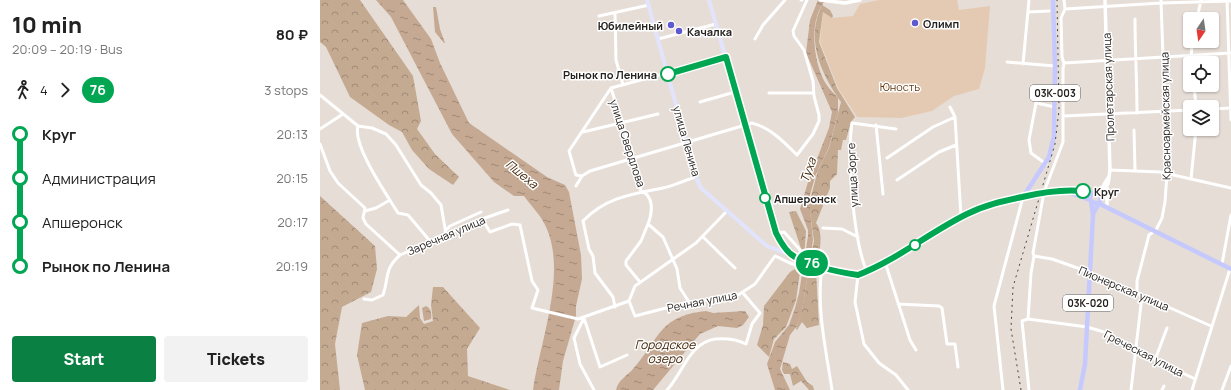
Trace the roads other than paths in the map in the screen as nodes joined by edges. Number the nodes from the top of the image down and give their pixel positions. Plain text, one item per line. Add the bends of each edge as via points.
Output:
1 (647, 0) edge
2 (709, 0) edge
3 (785, 0) edge
4 (807, 0) edge
5 (820, 0) edge
6 (860, 0) edge
7 (1029, 0) edge
8 (1053, 0) edge
9 (1064, 0) edge
10 (1105, 0) edge
11 (1227, 0) edge
12 (1161, 1) edge
13 (1201, 1) edge
14 (1231, 1) edge
15 (649, 5) junction
16 (1105, 6) junction
17 (1065, 9) junction
18 (1049, 11) dead end
19 (1028, 12) junction
20 (1199, 12) edge
21 (615, 14) junction
22 (599, 16) dead end
23 (1135, 19) dead end
24 (716, 24) junction
25 (658, 39) junction
26 (755, 39) dead end
27 (1191, 48) edge
28 (1230, 53) edge
29 (1190, 55) junction
30 (726, 57) junction
31 (1163, 57) junction
32 (1136, 59) junction
33 (1107, 60) junction
34 (1007, 62) dead end
35 (1064, 63) junction
36 (1023, 64) junction
37 (1055, 66) junction
38 (668, 74) junction
39 (620, 77) junction
40 (616, 85) junction
41 (623, 85) junction
42 (1037, 87) dead end
43 (611, 88) junction
44 (735, 92) junction
45 (769, 93) dead end
46 (814, 94) junction
47 (320, 95) edge
48 (700, 102) dead end
49 (1036, 103) junction
50 (950, 107) dead end
51 (1055, 107) junction
52 (1231, 108) edge
53 (1219, 109) edge
54 (1183, 110) edge
55 (1165, 111) junction
56 (1137, 113) junction
57 (343, 114) junction
58 (658, 114) dead end
59 (1109, 114) junction
60 (954, 116) junction
61 (1064, 116) junction
62 (1231, 120) edge
63 (622, 123) junction
64 (744, 125) junction
65 (876, 125) junction
66 (358, 126) junction
67 (320, 129) edge
68 (896, 129) dead end
69 (1134, 130) dead end
70 (583, 132) junction
71 (1195, 136) edge
72 (687, 142) junction
73 (320, 144) edge
74 (956, 145) junction
75 (633, 157) junction
76 (887, 158) dead end
77 (1046, 164) junction
78 (1135, 170) junction
79 (1110, 172) junction
80 (1167, 173) junction
81 (582, 176) junction
82 (696, 177) junction
83 (1191, 179) junction
84 (897, 180) dead end
85 (1034, 181) junction
86 (1108, 184) junction
87 (576, 186) dead end
88 (1102, 188) junction
89 (1231, 188) edge
90 (641, 191) junction
91 (1044, 192) junction
92 (1038, 193) junction
93 (1094, 193) junction
94 (883, 194) dead end
95 (1083, 194) junction
96 (1023, 197) junction
97 (390, 200) junction
98 (1090, 200) junction
99 (1099, 200) junction
100 (1107, 206) junction
101 (508, 210) dead end
102 (365, 211) junction
103 (727, 211) junction
104 (481, 212) dead end
105 (1093, 215) junction
106 (1231, 215) edge
107 (961, 217) junction
108 (482, 219) junction
109 (648, 224) junction
110 (823, 228) dead end
111 (1156, 230) junction
112 (446, 233) junction
113 (776, 233) junction
114 (858, 236) junction
115 (703, 237) junction
116 (430, 241) junction
117 (782, 243) junction
118 (775, 250) junction
119 (400, 255) junction
120 (1034, 256) junction
121 (794, 257) junction
122 (673, 258) junction
123 (885, 262) junction
124 (1222, 264) junction
125 (822, 266) junction
126 (735, 268) dead end
127 (1231, 269) edge
128 (867, 272) junction
129 (1090, 272) junction
130 (858, 275) junction
131 (640, 282) junction
132 (743, 293) junction
133 (1137, 294) junction
134 (1142, 296) junction
135 (364, 299) dead end
136 (629, 301) junction
137 (689, 302) junction
138 (898, 304) junction
139 (615, 307) junction
140 (584, 318) junction
141 (1028, 319) junction
142 (1211, 326) junction
143 (1087, 327) junction
144 (1167, 328) dead end
145 (916, 350) dead end
146 (1137, 351) junction
147 (627, 355) dead end
148 (1155, 360) junction
149 (1231, 366) edge
150 (958, 367) dead end
151 (1195, 379) junction
152 (1164, 386) dead end
153 (594, 390) edge
154 (667, 390) edge
155 (832, 390) edge
156 (908, 390) edge
157 (1003, 390) edge
158 (1029, 390) edge
159 (1080, 390) edge
160 (1131, 390) edge
161 (1162, 390) edge
162 (1192, 390) edge
163 (1222, 390) edge

1 - 15 main road, улица Ленина
2 - 24 main road
3 - 26 street via 763,25
4 - 46 street via 793,32 804,50
5 - 6 street via 845,3
7 - 19 street
8 - 37 main road, 03К-003
9 - 17 street
10 - 16 street, Пролетарская улица
11 - 13 street
11 - 14 street
11 - 28 street
12 - 13 street
12 - 16 street
12 - 31 street, Красноармейская улица
13 - 20 street
15 - 21 street
15 - 25 main road, улица Ленина
16 - 17 street
16 - 33 street, Пролетарская улица
17 - 35 street via 1062,18
18 - 19 street
19 - 36 street
21 - 22 street
21 - 39 street, улица Свердлова via 615,53
23 - 32 street
24 - 25 street
24 - 30 main road
25 - 38 main road, улица Ленина
27 - 29 street
28 - 29 street
28 - 52 street
29 - 31 street
30 - 38 street
30 - 44 main road
31 - 32 street
31 - 55 street, Красноармейская улица
32 - 33 street
32 - 56 street
33 - 35 street
33 - 59 street, Пролетарская улица
34 - 36 street
35 - 61 street
36 - 37 street
37 - 51 main road, 03К-003
38 - 41 street
38 - 72 main road, улица Ленина
39 - 40 street
39 - 41 street, улица Свердлова
40 - 41 street
40 - 43 street
42 - 49 street
43 - 63 street, улица Свердлова
43 - 70 street
44 - 48 street
44 - 64 main road
45 - 46 street
46 - 64 street via 819,121 797,155 764,127 752,123
47 - 57 street
49 - 51 street
49 - 77 street via 1029,140 1031,153
50 - 60 street
51 - 77 main road, 03К-003 via 1054,136
52 - 53 street
52 - 62 street
54 - 55 street
55 - 56 street
55 - 80 street, Красноармейская улица
56 - 59 street
57 - 66 street
57 - 67 street
58 - 63 street
59 - 61 street
59 - 79 street, Пролетарская улица
60 - 74 street
60 - 76 street
61 - 91 street via 1063,142
63 - 70 street
63 - 75 street, улица Свердлова
64 - 72 street
64 - 113 main road
65 - 68 street, улица Зорге
65 - 94 street
65 - 114 street, улица Зорге via 852,123 850,137 853,201
66 - 97 street via 356,130 364,157
66 - 112 street via 386,134 396,145 421,185 441,205
69 - 78 street
70 - 81 street via 568,153 576,175
71 - 83 street
72 - 75 street
72 - 82 main road, улица Ленина
73 - 102 street via 330,172 365,208
74 - 84 street via 939,152
74 - 107 street
75 - 81 street
75 - 90 street, улица Свердлова
77 - 85 main road, 03К-003
78 - 79 street
78 - 80 street
79 - 86 street, Пролетарская улица
79 - 88 street
80 - 83 street
80 - 111 street, Красноармейская улица via 1162,218
81 - 87 street
82 - 90 street via 664,188
82 - 103 main road, улица Ленина via 701,188
83 - 89 street
85 - 92 main road via 1034,190
85 - 96 main road
86 - 99 street, Пролетарская улица
86 - 100 street
88 - 93 street
88 - 95 street
90 - 109 street, улица Свердлова via 646,194 652,208
90 - 139 street via 607,202 583,221 595,273 613,297
91 - 92 main road
91 - 95 main road
91 - 120 street
92 - 96 main road
93 - 95 main road
93 - 98 main road
93 - 99 main road
95 - 98 main road
95 - 105 main road
96 - 107 main road via 992,204
96 - 157 street via 994,306
97 - 102 street
97 - 116 street via 398,213 408,215
98 - 99 main road
98 - 105 main road
99 - 100 main road
99 - 105 main road
100 - 105 main road via 1099,208
100 - 111 main road
101 - 108 street, Заречная улица
102 - 119 street via 363,218 366,224
103 - 115 street
103 - 118 main road, улица Ленина via 759,241
104 - 112 street via 450,226
105 - 129 main road, 03К-020
106 - 124 street
107 - 123 main road
108 - 112 street, Заречная улица
108 - 140 street via 490,232 512,224 520,225 532,281 538,290 532,308
109 - 122 street via 663,237
109 - 131 street, улица Свердлова via 641,241 626,261 626,265
110 - 114 street via 846,230
111 - 124 main road
111 - 133 street, Красноармейская улица via 1150,235 1137,281
112 - 116 street, Заречная улица
113 - 117 main road
113 - 132 street, Речная улица via 784,232 798,247 802,253 800,262 796,265 775,256 755,284
114 - 128 street, улица Зорге
115 - 122 street
115 - 126 street
116 - 119 street, Заречная улица
117 - 118 main road via 781,248
117 - 121 main road
118 - 121 main road, улица Ленина
119 - 135 street, Заречная улица via 392,262 388,271 382,296 372,300
120 - 129 street, Пионерская улица
120 - 141 street
121 - 125 main road, улица Ленина
122 - 131 street
122 - 137 street via 680,288
123 - 128 main road
123 - 138 street
124 - 127 main road
125 - 130 main road, улица Ленина
125 - 155 street via 820,299
127 - 142 street
128 - 130 main road
129 - 133 street, Пионерская улица
129 - 143 main road, 03К-020
130 - 156 street via 854,294 864,344 879,363 896,375
131 - 136 street via 635,286
132 - 137 street, Речная улица via 735,297
132 - 154 street via 760,313 752,324 746,344 735,339 722,338 698,345
133 - 134 street, Пионерская улица
134 - 142 street, Пионерская улица
134 - 146 street
136 - 137 street, Речная улица via 635,316
136 - 139 street
138 - 145 street
138 - 150 street via 942,308 946,344 955,344
139 - 140 street
140 - 147 street via 600,367
140 - 153 street via 574,338 580,364
141 - 143 street, Греческая улица
141 - 158 street, Греческая улица via 1022,321
142 - 151 street
143 - 146 street, Греческая улица via 1104,332
143 - 159 main road, 03К-020 via 1085,364
144 - 148 street
146 - 148 street, Греческая улица
146 - 160 street
148 - 151 street, Греческая улица
149 - 163 street
151 - 162 street
152 - 161 street

